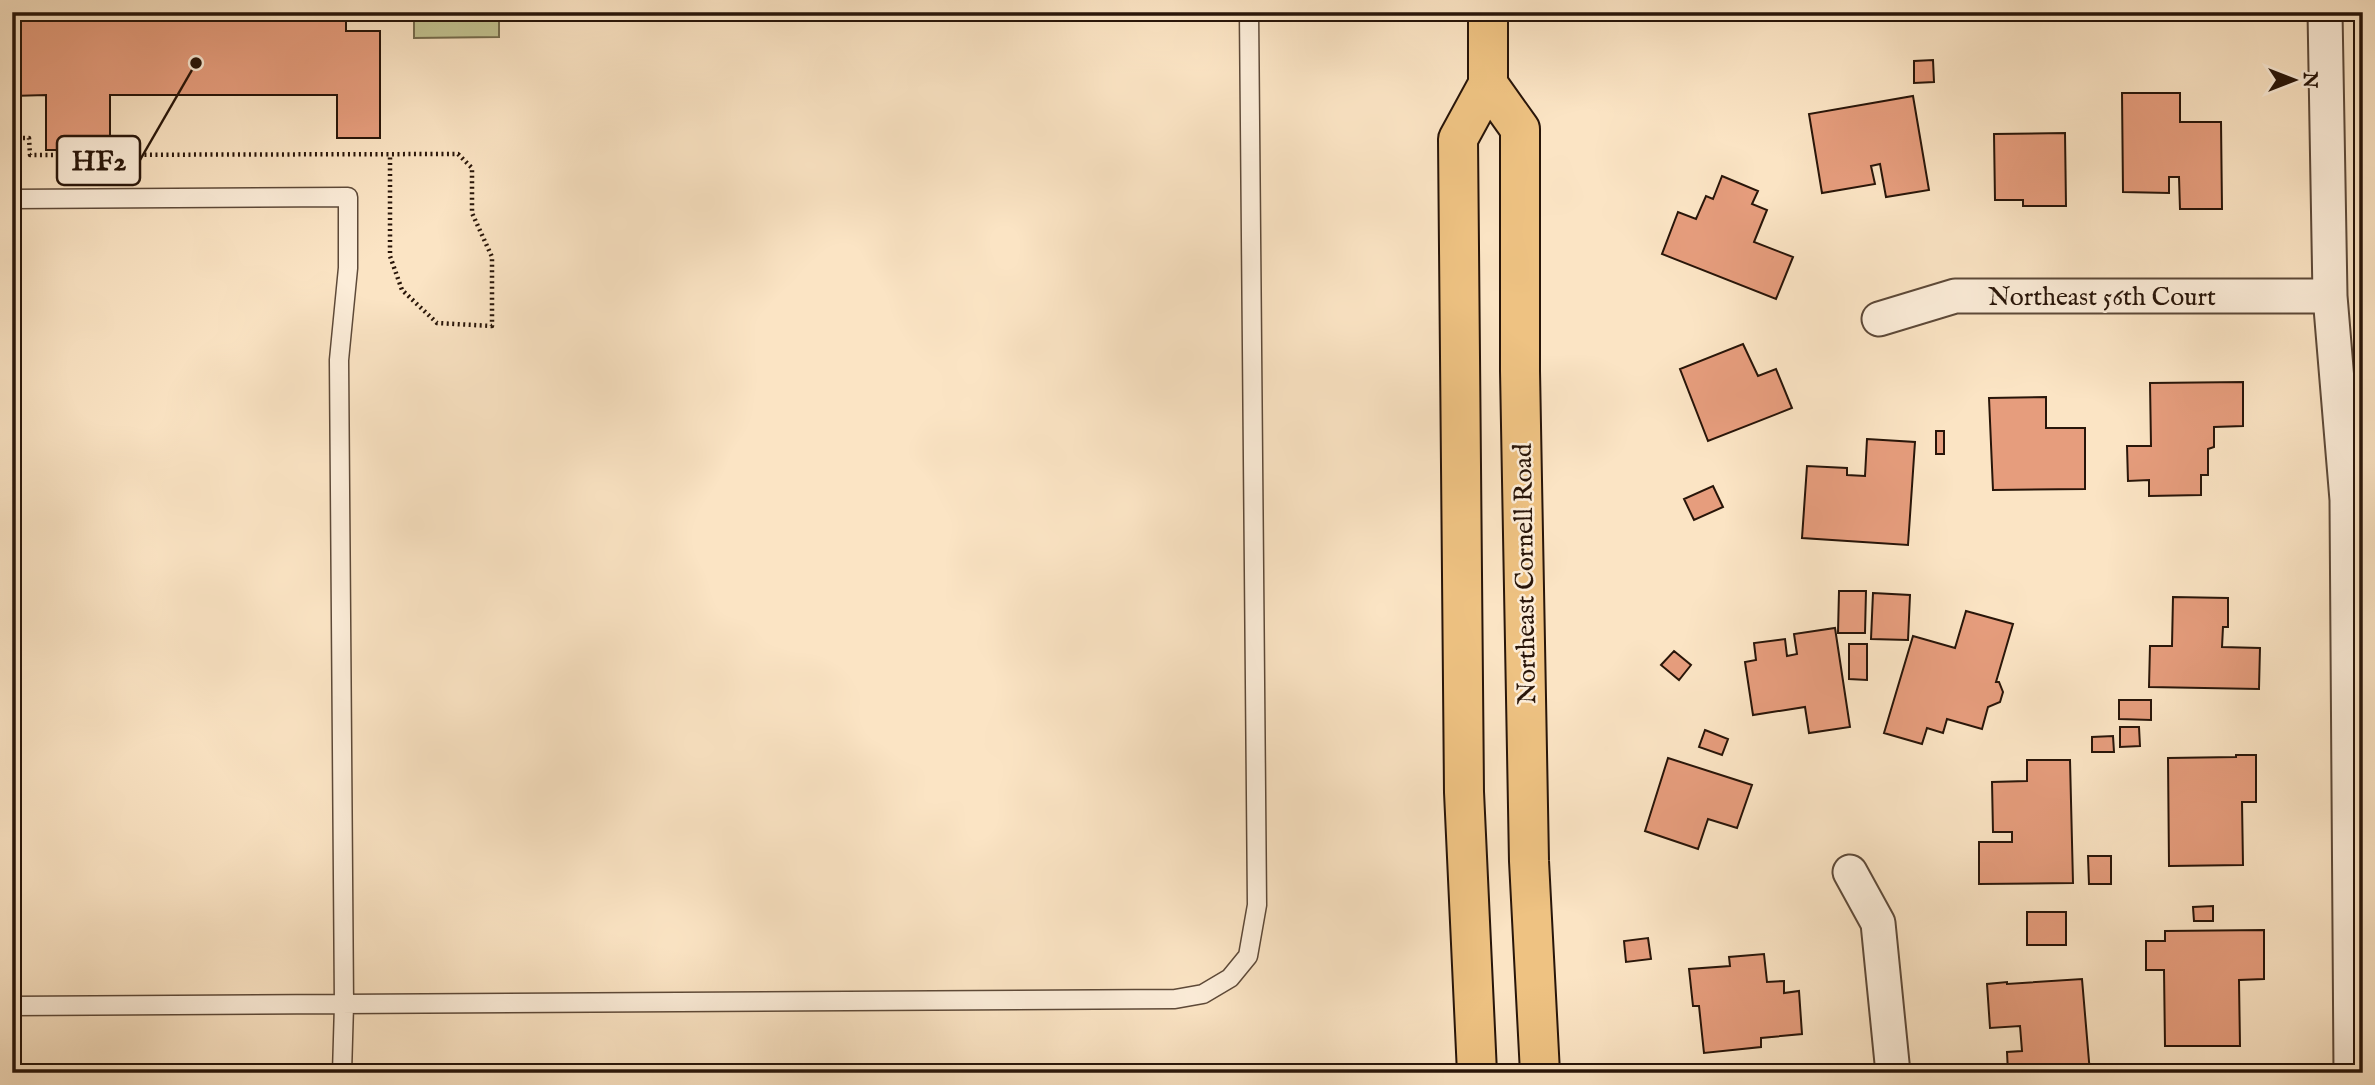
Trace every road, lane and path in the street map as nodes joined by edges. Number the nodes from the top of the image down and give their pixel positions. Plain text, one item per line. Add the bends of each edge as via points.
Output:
1 (1249, 12) edge
2 (1488, 12) edge
3 (2325, 12) edge
4 (1488, 85) junction
5 (12, 138) edge
6 (390, 154) junction
7 (12, 199) edge
8 (2330, 296) junction
9 (1878, 319) dead end
10 (1850, 872) dead end
11 (344, 1004) junction
12 (12, 1006) edge
13 (342, 1073) edge
14 (1477, 1073) edge
15 (1540, 1073) edge
16 (1894, 1073) edge
17 (2351, 1073) edge

1 - 11 lane via 1257,905 1248,956 1230,978 1203,994 1175,999
2 - 4 highway
3 - 8 street
4 - 14 highway via 1458,139 1464,792
4 - 15 highway, Northeast Cornell Road via 1520,129 1529,833
5 - 6 path via 29,138 30,155
6 - 6 path via 390,256 402,290 437,323 492,326 492,257 472,213 472,168 458,154
7 - 11 lane via 348,197 348,268 339,360
8 - 9 street, Northeast 56th Court via 1955,296
8 - 17 street via 2347,500
10 - 16 street via 1878,923
11 - 12 lane
11 - 13 lane

